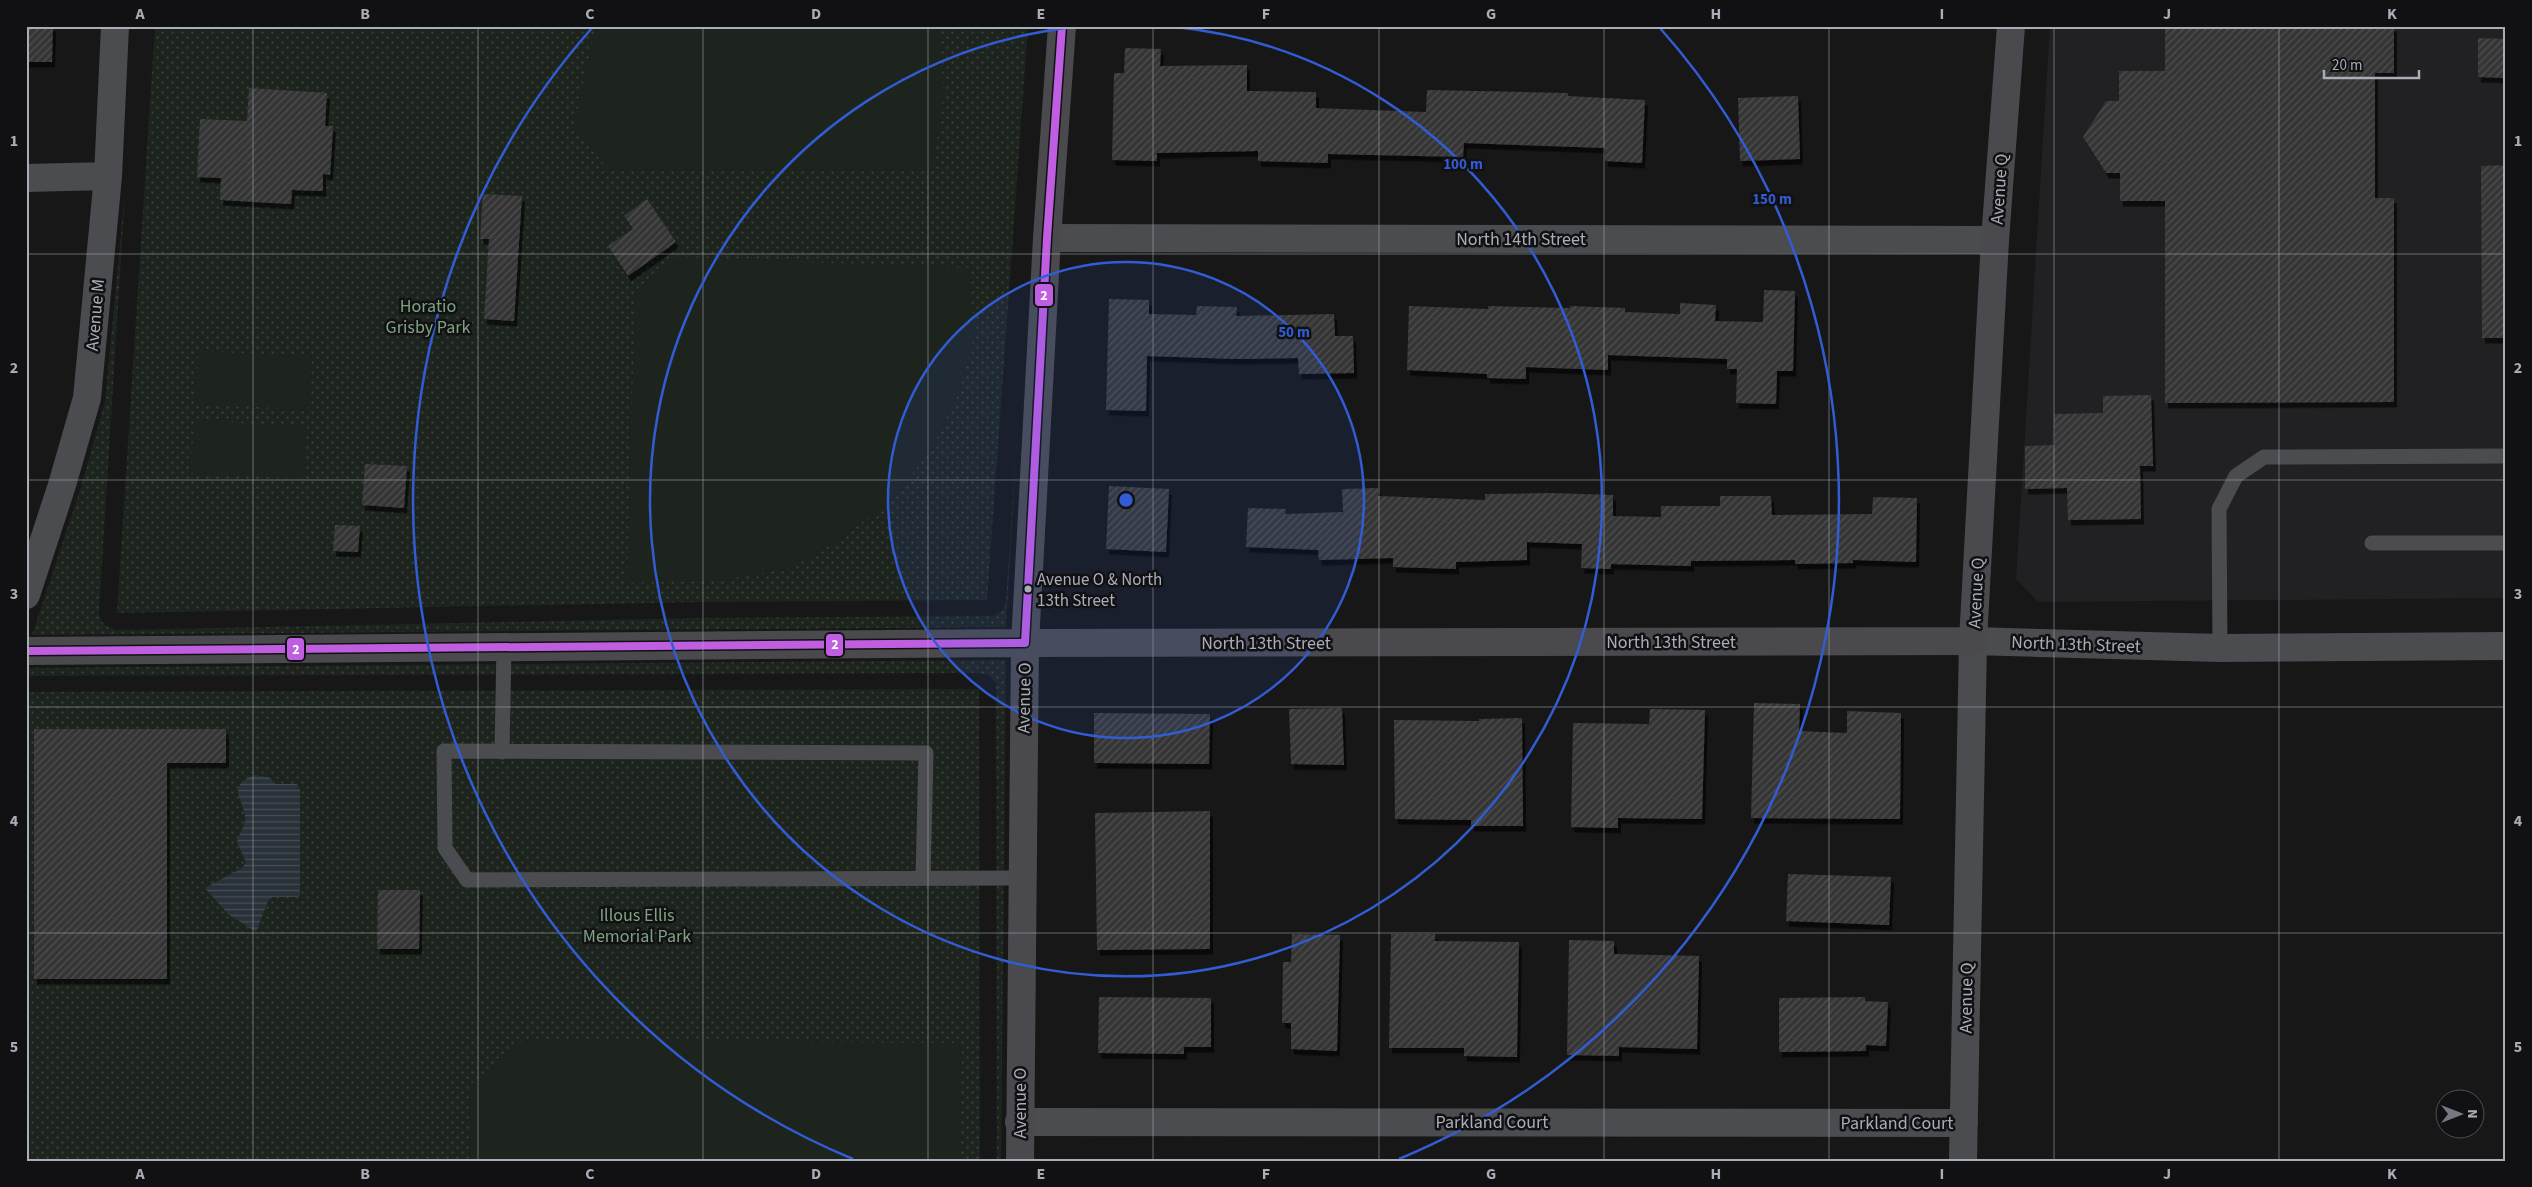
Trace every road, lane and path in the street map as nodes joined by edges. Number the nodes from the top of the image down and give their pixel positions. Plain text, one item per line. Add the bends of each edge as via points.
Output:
1 (115, 26) edge
2 (1062, 26) edge
3 (2011, 26) edge
4 (108, 176) junction
5 (26, 178) edge
6 (1047, 238) junction
7 (1995, 240) junction
8 (2506, 456) edge
9 (2372, 543) dead end
10 (2506, 543) edge
11 (26, 595) edge
12 (1973, 641) junction
13 (1025, 643) junction
14 (2506, 646) edge
15 (504, 647) junction
16 (2220, 648) junction
17 (26, 652) edge
18 (502, 752) junction
19 (924, 878) junction
20 (1022, 878) junction
21 (1019, 1122) junction
22 (1964, 1123) junction
23 (1020, 1161) edge
24 (1963, 1161) edge

1 - 4 street, Avenue M
2 - 6 street, Avenue O
3 - 7 street, Avenue Q
4 - 5 street
4 - 11 street, Avenue M via 87,398
6 - 7 street, North 14th Street
6 - 13 street, Avenue O
7 - 12 street, Avenue Q
8 - 16 lane via 2264,457 2236,476 2219,509
9 - 10 lane
12 - 13 street, North 13th Street
12 - 16 street, North 13th Street
12 - 22 street, Avenue Q
13 - 15 street, North 13th Street
13 - 20 street, Avenue O
14 - 16 street, North 13th Street
15 - 17 street, North 13th Street
15 - 18 lane
18 - 19 lane via 926,753
18 - 19 lane via 444,751 445,848 467,880
19 - 20 lane
20 - 21 street, Avenue O
21 - 22 street, Parkland Court
21 - 23 street, Avenue O
22 - 24 street, Avenue Q

